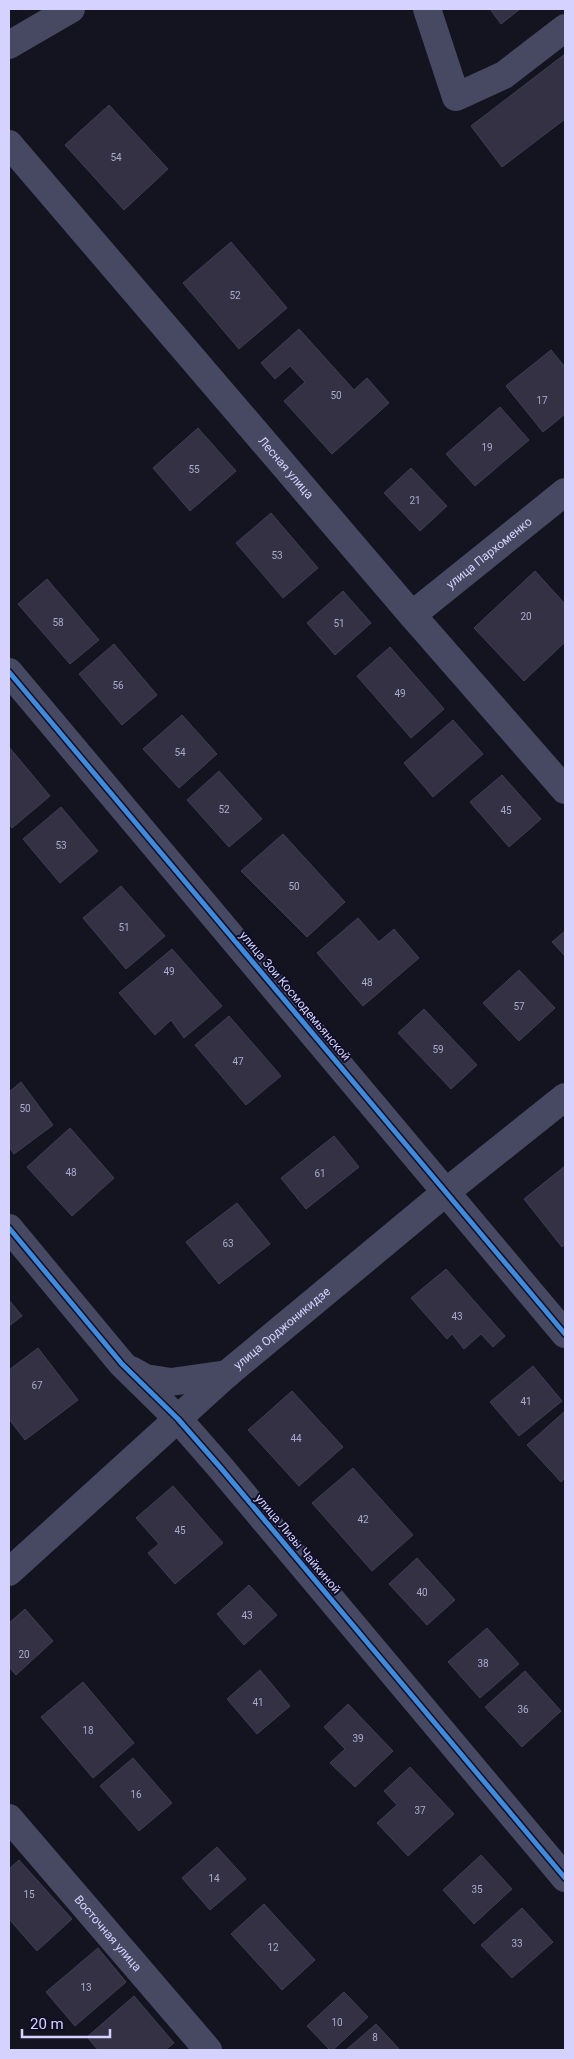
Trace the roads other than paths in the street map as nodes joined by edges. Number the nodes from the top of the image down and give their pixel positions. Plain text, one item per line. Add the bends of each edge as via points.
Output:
1 (71, 9) edge
2 (427, 9) edge
3 (565, 28) edge
4 (9, 45) edge
5 (9, 144) edge
6 (565, 492) edge
7 (412, 615) junction
8 (9, 672) edge
9 (565, 790) edge
10 (565, 1097) edge
11 (446, 1192) junction
12 (9, 1228) edge
13 (565, 1334) edge
14 (122, 1364) junction
15 (227, 1374) junction
16 (178, 1420) junction
17 (9, 1572) edge
18 (9, 1818) edge
19 (565, 1878) edge
20 (208, 2050) edge

1 - 4 street
2 - 3 street via 456,97 504,75
5 - 7 street, Лесная улица
6 - 7 street, улица Пархоменко
7 - 9 street, Лесная улица
8 - 11 street, улица Зои Космодемьянской
10 - 11 street, улица Орджоникидзе
11 - 13 street, улица Зои Космодемьянской
11 - 15 street, улица Орджоникидзе
12 - 14 street, улица Лизы Чайкиной
14 - 15 street via 144,1378 171,1382
14 - 16 street, улица Лизы Чайкиной
15 - 16 street, улица Орджоникидзе
16 - 17 street, улица Орджоникидзе
16 - 19 street, улица Лизы Чайкиной
18 - 20 street, Восточная улица

